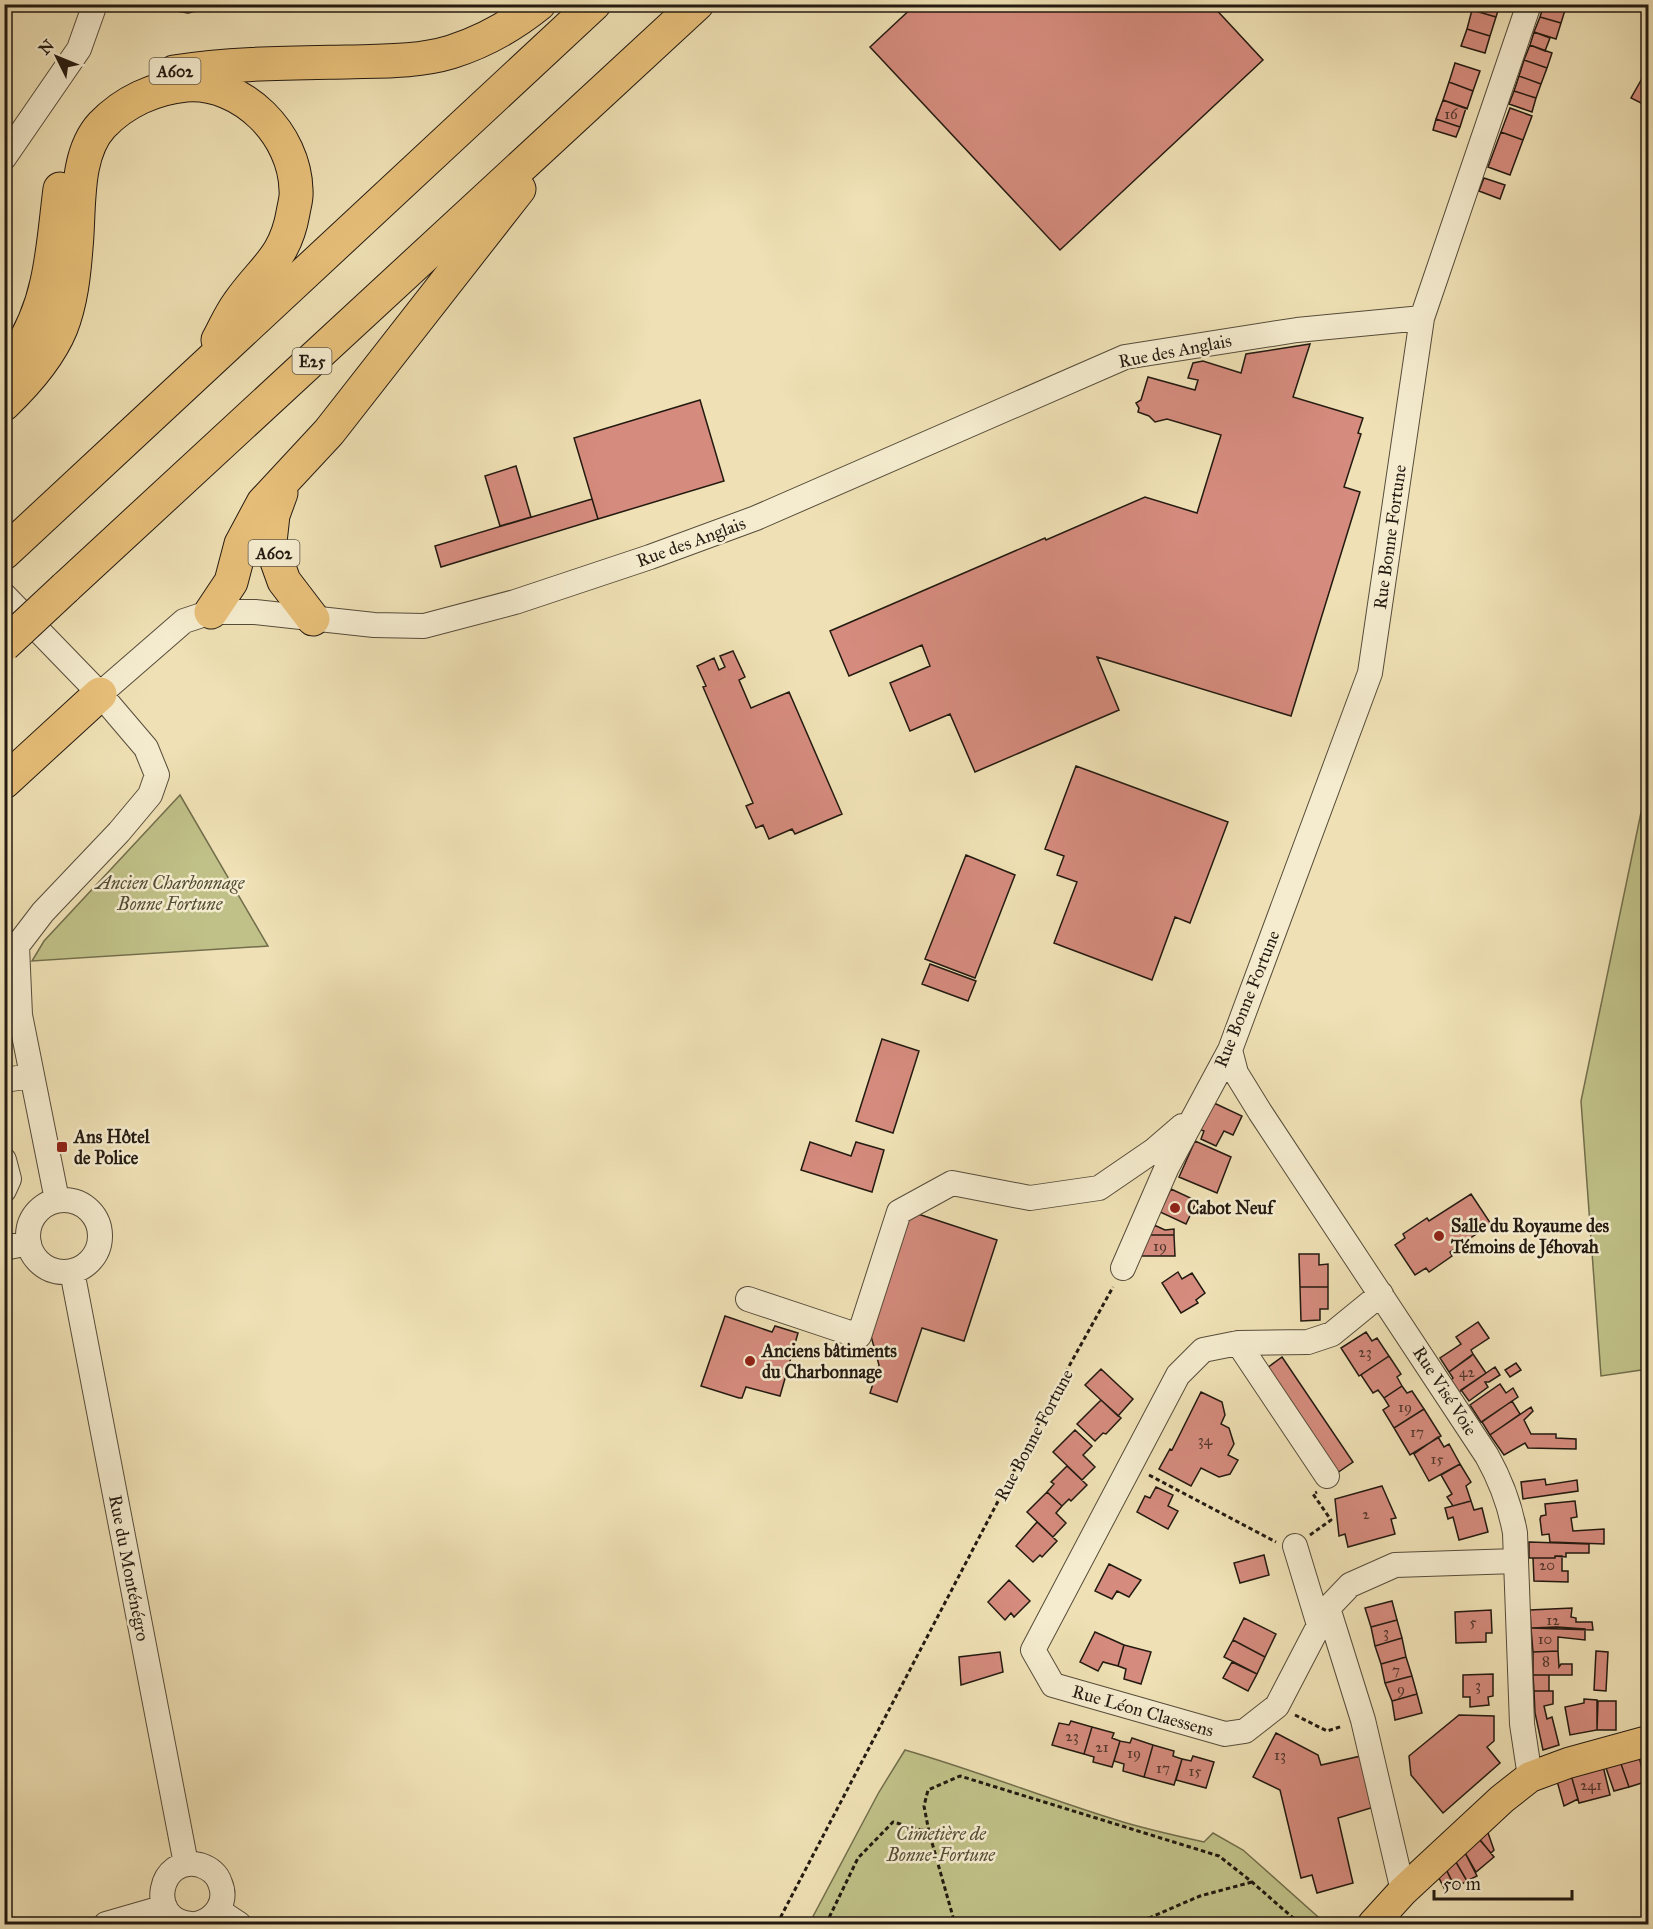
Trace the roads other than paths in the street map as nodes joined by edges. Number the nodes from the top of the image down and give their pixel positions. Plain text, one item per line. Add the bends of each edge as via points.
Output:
1 (95, 4) edge
2 (539, 4) edge
3 (594, 4) edge
4 (697, 4) edge
5 (1529, 4) edge
6 (558, 134) junction
7 (4, 158) edge
8 (1422, 318) junction
9 (203, 368) junction
10 (4, 374) edge
11 (4, 404) edge
12 (286, 479) junction
13 (12, 546) edge
14 (4, 596) edge
15 (212, 612) junction
16 (313, 619) junction
17 (4, 645) edge
18 (100, 694) junction
19 (4, 782) edge
20 (1230, 1050) junction
21 (32, 1076) junction
22 (4, 1080) edge
23 (1193, 1116) junction
24 (4, 1160) edge
25 (4, 1190) edge
26 (57, 1200) junction
27 (29, 1243) junction
28 (4, 1248) edge
29 (1123, 1268) road end
30 (72, 1271) junction
31 (1381, 1294) junction
32 (748, 1299) dead end
33 (1238, 1343) junction
34 (1327, 1476) road end
35 (1295, 1546) road end
36 (1516, 1561) junction
37 (1324, 1617) junction
38 (1648, 1741) edge
39 (1530, 1776) junction
40 (186, 1864) junction
41 (1403, 1891) junction
42 (165, 1907) junction
43 (218, 1910) junction
44 (106, 1924) edge
45 (190, 1924) edge
46 (196, 1924) edge
47 (239, 1924) edge
48 (1372, 1924) edge

1 - 7 street via 80,49
2 - 10 highway, A602 via 491,36 450,52 408,60 214,66 133,80 107,94 72,136 62,169 47,282 35,321
3 - 9 highway
4 - 6 highway, E25
5 - 8 street, Rue Bonne Fortune
6 - 12 highway, A602 via 505,209 329,432
6 - 17 highway, E25, bridge
8 - 16 street, Rue des Anglais via 1298,330 1125,357 756,518 650,558 424,626
8 - 20 street, Rue Bonne Fortune via 1370,674
9 - 11 highway, A602 via 237,304 275,260 290,232 297,191 292,162 278,133 262,115 241,99 217,89 188,85 159,90 127,104 92,140 82,167 71,295 62,327 45,358
9 - 13 highway
12 - 15 highway, A602 via 263,503 241,544 231,582
12 - 16 highway, A602 via 273,515 270,542 284,581
14 - 18 street
15 - 16 street, Rue des Anglais
15 - 18 street, Rue des Anglais via 184,621
18 - 19 highway
18 - 21 street via 146,747 158,775 150,795 17,946 20,1015
20 - 23 street, Rue Bonne Fortune
20 - 31 street, Rue Visé Voie via 1236,1073
21 - 22 street
21 - 26 street
23 - 29 street, Rue Bonne Fortune
23 - 32 street via 1153,1151 1100,1188 1030,1198 952,1183 899,1212 860,1336
24 - 25 street via 9,1179
26 - 27 street via 36,1213 30,1224
26 - 30 street via 85,1205 99,1226 101,1238 93,1258
27 - 28 street
27 - 30 street via 43,1266
30 - 40 street, Rue du Monténégro
31 - 33 street, Rue Léon Claessens via 1332,1334 1308,1342
31 - 36 street, Rue Visé Voie via 1500,1481 1510,1507
33 - 34 street
33 - 37 street, Rue Léon Claessens via 1203,1350 1179,1375 1033,1650 1053,1685 1225,1734 1245,1731 1277,1706
35 - 37 street
36 - 37 street, Rue Léon Claessens via 1395,1565 1350,1585
36 - 39 street, Rue Visé Voie via 1522,1724
37 - 41 street via 1363,1720
38 - 39 main road
39 - 41 main road
40 - 42 street via 176,1868 163,1884
40 - 43 street via 206,1867 220,1881 222,1901
41 - 48 main road
42 - 44 street
42 - 45 street via 176,1920
43 - 46 street via 212,1918
43 - 47 street

